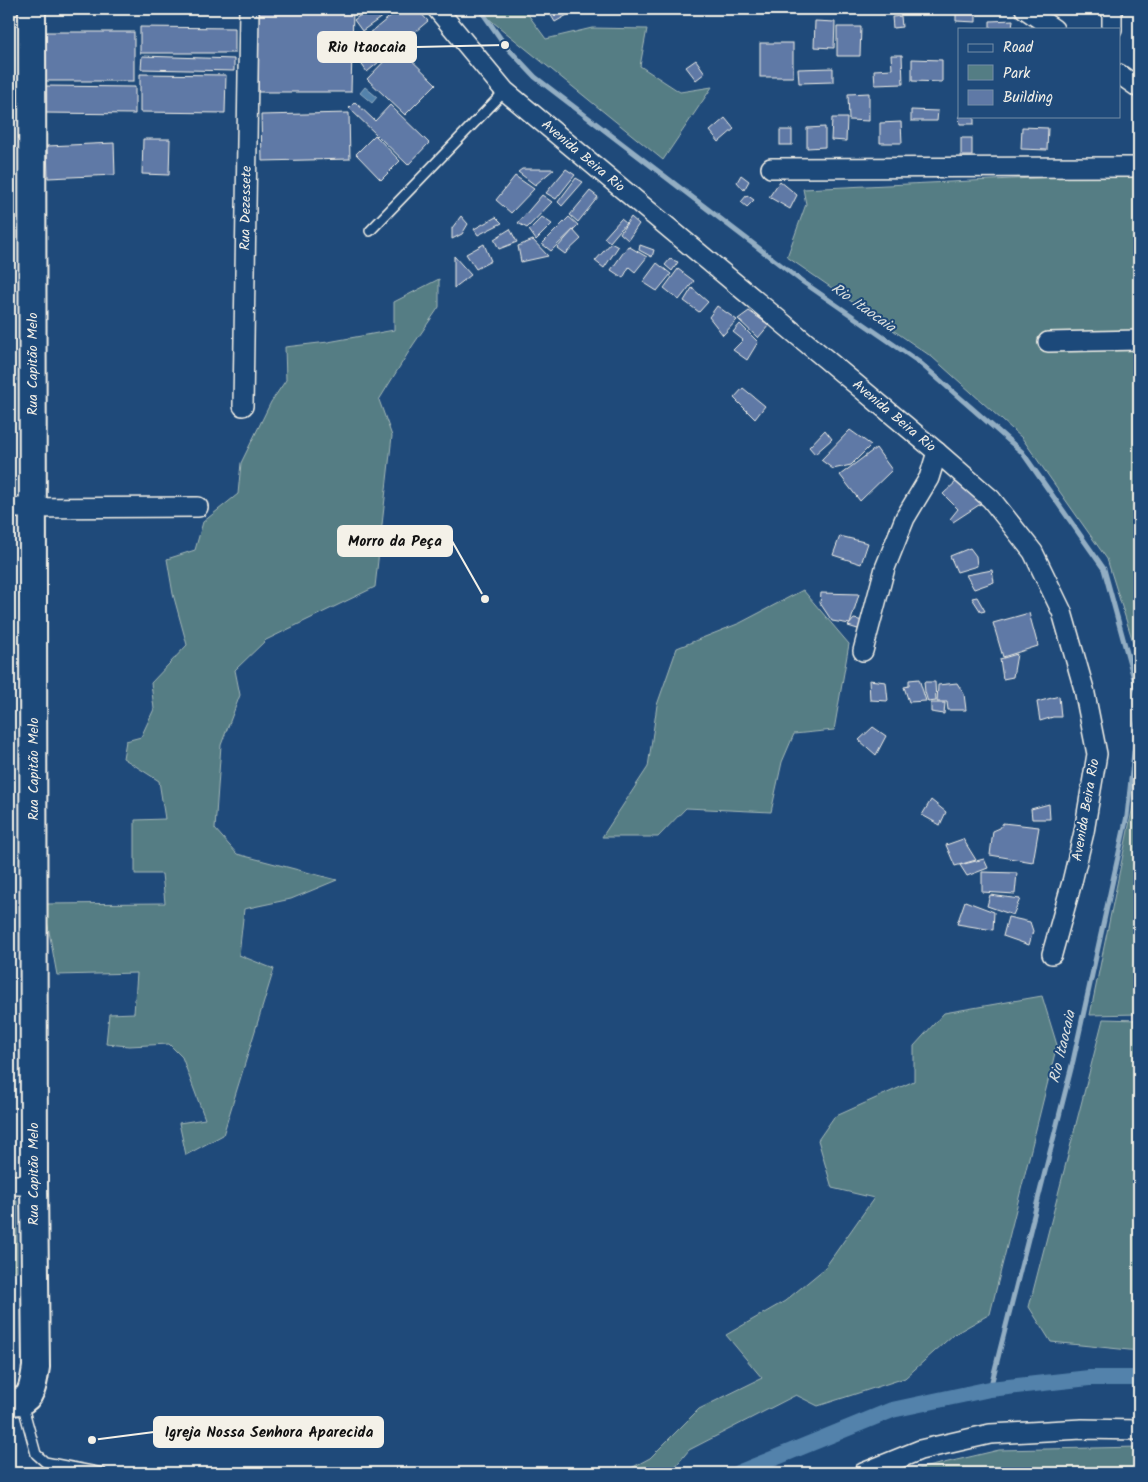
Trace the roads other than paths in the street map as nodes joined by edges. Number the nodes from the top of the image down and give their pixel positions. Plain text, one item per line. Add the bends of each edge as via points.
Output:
1 (32, 9) edge
2 (249, 9) edge
3 (437, 9) edge
4 (1025, 9) edge
5 (1112, 9) edge
6 (1053, 28) edge
7 (1112, 28) edge
8 (1120, 75) edge
9 (1139, 88) edge
10 (505, 91) junction
11 (1139, 167) edge
12 (770, 168) dead end
13 (370, 231) dead end
14 (1139, 340) edge
15 (1048, 342) dead end
16 (243, 406) dead end
17 (937, 452) junction
18 (198, 507) dead end
19 (21, 508) edge
20 (863, 651) dead end
21 (1052, 954) dead end
22 (21, 1185) edge
23 (15, 1401) edge
24 (1139, 1430) edge
25 (102, 1473) edge
26 (862, 1473) edge

1 - 19 main road, Rua Capitão Melo
2 - 16 street, Rua Dezessete
3 - 10 street, Avenida Beira Rio
4 - 6 street
5 - 7 street
8 - 9 street
10 - 13 lane
10 - 17 street, Avenida Beira Rio
11 - 12 street
14 - 15 street
17 - 20 street via 929,478 905,518 884,568
17 - 21 street, Avenida Beira Rio via 991,499 1033,552 1062,612 1084,689 1097,754 1084,832
18 - 19 street
19 - 22 main road, Rua Capitão Melo
22 - 23 main road, Rua Capitão Melo via 36,1367 28,1396
23 - 25 lane, Rua Capitão Melo via 36,1454 45,1462
24 - 26 street via 1082,1429 990,1434 920,1450

